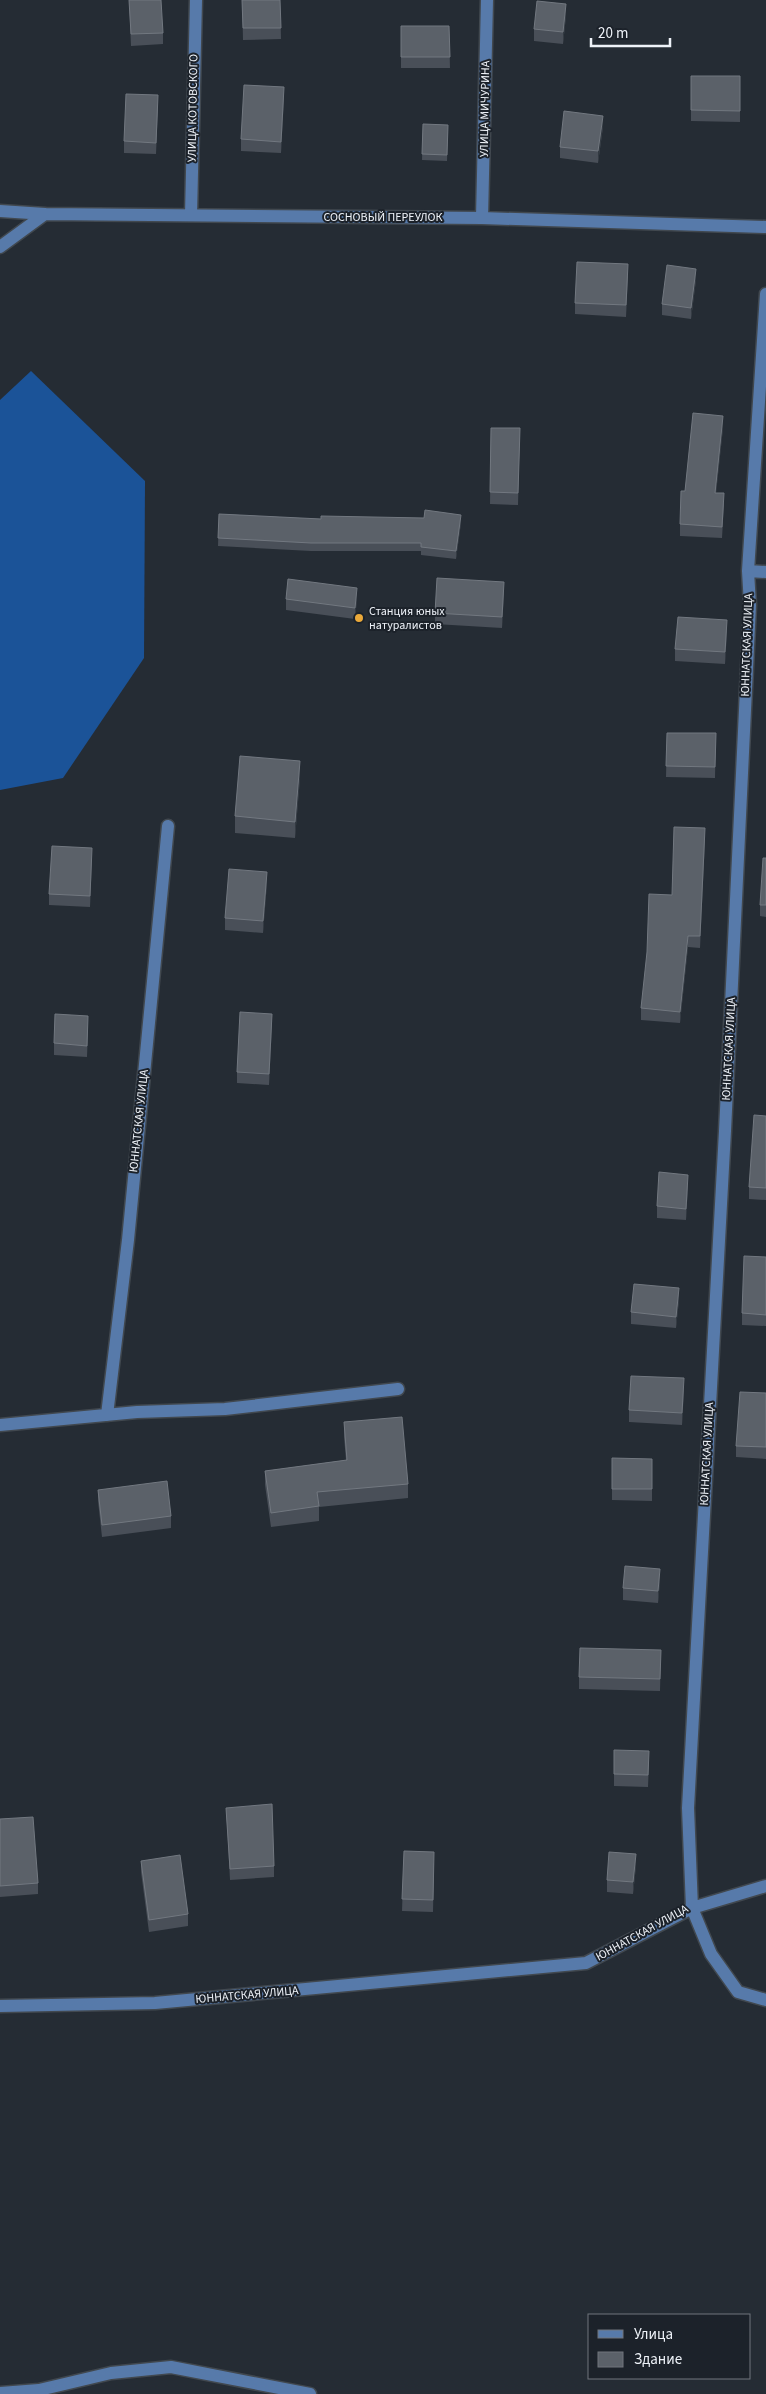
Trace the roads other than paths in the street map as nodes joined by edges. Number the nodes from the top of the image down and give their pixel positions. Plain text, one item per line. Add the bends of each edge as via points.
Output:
1 (196, 0) edge
2 (487, 0) edge
3 (0, 211) edge
4 (45, 214) junction
5 (191, 215) junction
6 (482, 218) junction
7 (766, 227) edge
8 (0, 247) edge
9 (766, 294) edge
10 (748, 571) junction
11 (766, 572) edge
12 (168, 826) dead end
13 (398, 1389) dead end
14 (107, 1415) junction
15 (0, 1424) edge
16 (766, 1886) edge
17 (692, 1908) junction
18 (766, 2000) edge
19 (0, 2006) edge
20 (0, 2392) edge
21 (310, 2394) edge

1 - 5 street, УЛИЦА КОТОВСКОГО
2 - 6 street, УЛИЦА МИЧУРИНА
3 - 4 street, СОСНОВЫЙ ПЕРЕУЛОК
4 - 5 street, СОСНОВЫЙ ПЕРЕУЛОК
4 - 8 street
5 - 6 street, СОСНОВЫЙ ПЕРЕУЛОК
6 - 7 street, СОСНОВЫЙ ПЕРЕУЛОК
9 - 10 street, ЮННАТСКАЯ УЛИЦА
10 - 11 street
10 - 17 street, ЮННАТСКАЯ УЛИЦА via 749,615 726,1101 688,1808
12 - 14 street, ЮННАТСКАЯ УЛИЦА via 128,1240
13 - 14 street via 225,1409
14 - 15 street
16 - 17 street
17 - 18 street via 710,1954 738,1992
17 - 19 street, ЮННАТСКАЯ УЛИЦА via 586,1963 155,2003
20 - 21 street via 39,2390 111,2374 171,2367

